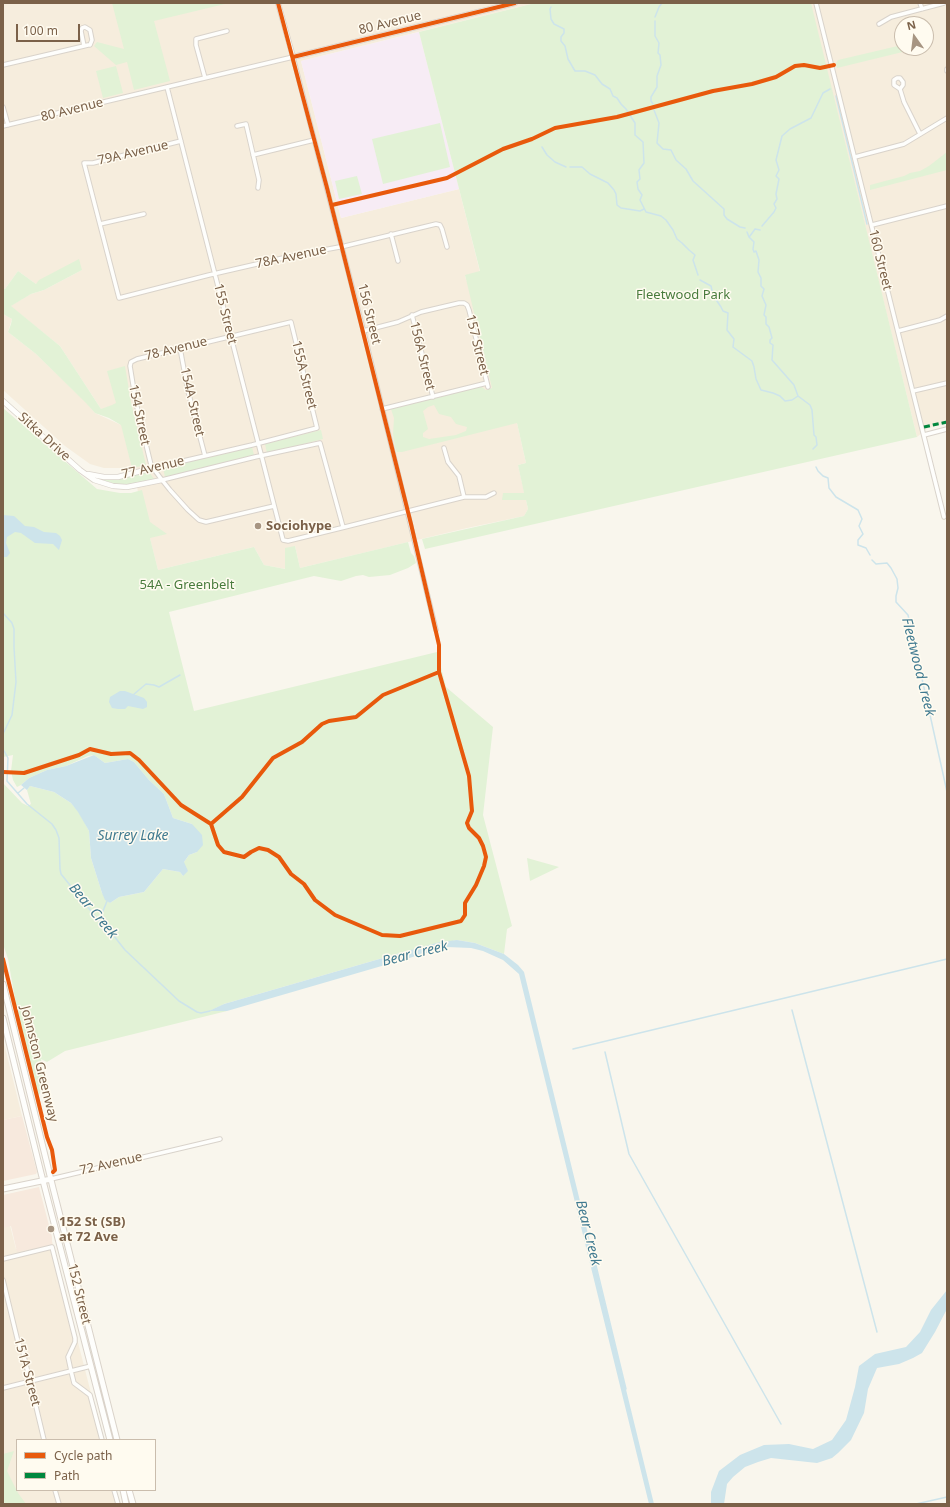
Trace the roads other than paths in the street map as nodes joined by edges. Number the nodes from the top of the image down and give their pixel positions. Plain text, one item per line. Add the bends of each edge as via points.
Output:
1 (278, 3) edge
2 (515, 3) edge
3 (816, 3) edge
4 (920, 3) edge
5 (944, 3) edge
6 (922, 9) junction
7 (879, 24) dead end
8 (227, 31) dead end
9 (84, 46) junction
10 (293, 57) junction
11 (3, 65) edge
12 (205, 78) junction
13 (167, 87) junction
14 (900, 89) dead end
15 (3, 106) edge
16 (947, 118) edge
17 (8, 125) junction
18 (3, 126) edge
19 (237, 126) dead end
20 (920, 134) junction
21 (314, 140) junction
22 (181, 141) junction
23 (253, 155) junction
24 (855, 157) junction
25 (258, 188) dead end
26 (947, 206) edge
27 (144, 214) dead end
28 (100, 224) junction
29 (872, 225) junction
30 (391, 234) junction
31 (341, 246) junction
32 (447, 247) dead end
33 (398, 261) dead end
34 (215, 274) junction
35 (412, 315) junction
36 (947, 316) edge
37 (291, 322) joint
38 (363, 330) junction
39 (898, 331) junction
40 (230, 336) junction
41 (180, 348) junction
42 (132, 361) joint
43 (947, 383) edge
44 (913, 391) junction
45 (433, 397) junction
46 (3, 401) edge
47 (382, 409) junction
48 (317, 428) joint
49 (947, 429) edge
50 (924, 435) junction
51 (258, 444) junction
52 (444, 448) dead end
53 (205, 456) junction
54 (261, 456) junction
55 (153, 468) junction
56 (85, 473) junction
57 (162, 480) junction
58 (494, 493) dead end
59 (464, 497) junction
60 (274, 506) junction
61 (408, 512) junction
62 (944, 517) dead end
63 (343, 527) junction
64 (436, 630) dead end
65 (3, 984) edge
66 (3, 1018) edge
67 (220, 1139) dead end
68 (51, 1179) junction
69 (43, 1180) junction
70 (3, 1190) edge
71 (3, 1259) edge
72 (3, 1280) edge
73 (91, 1366) junction
74 (71, 1371) junction
75 (30, 1381) junction
76 (3, 1388) edge
77 (106, 1396) junction
78 (44, 1439) edge
79 (102, 1439) edge
80 (110, 1439) edge
81 (117, 1439) edge
82 (55, 1491) edge
83 (114, 1491) edge
84 (123, 1491) edge
85 (130, 1491) edge
86 (58, 1504) edge
87 (118, 1504) edge
88 (126, 1504) edge
89 (133, 1504) edge

1 - 10 street, 156 Street
2 - 10 street, 80 Avenue
3 - 24 street, 160 Street
4 - 6 street
5 - 6 street
6 - 7 street via 891,17
8 - 12 street via 196,39
9 - 9 street via 90,45 92,40 90,30 85,27 81,31
9 - 11 street
10 - 12 street, 80 Avenue
10 - 21 street, 156 Street
12 - 13 street, 80 Avenue
13 - 17 street, 80 Avenue
13 - 22 street, 155 Street
14 - 20 street
15 - 17 street
16 - 20 street
17 - 18 street, 80 Avenue
19 - 23 street via 246,124
20 - 24 street via 898,146
21 - 23 street
21 - 31 street, 156 Street
22 - 28 street, 79A Avenue via 84,163
22 - 34 street, 155 Street
23 - 25 street via 259,180
24 - 29 street, 160 Street
26 - 29 street
27 - 28 street
28 - 34 street, 78A Avenue via 119,298
29 - 39 street, 160 Street
30 - 31 street, 78A Avenue
30 - 32 street, 78A Avenue via 436,224 442,229
30 - 33 street
31 - 34 street, 78A Avenue
31 - 38 street, 156 Street
34 - 40 street, 155 Street
35 - 38 street via 398,322
35 - 45 street, 156A Street
35 - 45 street, 157 Street via 459,303 465,304 469,310 488,385
36 - 39 street
37 - 40 street, 78 Avenue
37 - 48 street, 155A Street
38 - 47 street, 156 Street
39 - 44 street, 160 Street
40 - 41 street, 78 Avenue
40 - 51 street, 155 Street
41 - 42 street, 78 Avenue
41 - 53 street, 154A Street
42 - 55 street, 154 Street via 130,368 135,398
43 - 44 street
44 - 50 street, 160 Street
45 - 47 street
46 - 56 street, Sitka Drive
47 - 61 street, 156 Street
48 - 51 street, 77 Avenue
49 - 50 street
50 - 62 street, 160 Street
51 - 53 street, 77 Avenue
51 - 54 street, 155 Street
52 - 59 street via 448,462 458,476
53 - 55 street, 77 Avenue
54 - 57 street, 77 Avenue
54 - 60 street, 155 Street
54 - 63 street, 77 Avenue via 320,443
55 - 56 street, 77 Avenue via 118,477
55 - 57 street, 154 Street
56 - 57 street, 77 Avenue via 101,482 119,487 134,487
57 - 60 street, 154 Street via 186,509 202,521 209,522
58 - 59 street via 486,497
59 - 61 street
60 - 63 street, 155 Street via 283,540 288,541
61 - 63 street
61 - 64 street, 156 Street
65 - 68 main road, 152 Street
66 - 69 main road, 152 Street
67 - 68 street, 72 Avenue
68 - 69 main road, 72 Avenue
68 - 77 main road, 152 Street
69 - 70 main road, 72 Avenue
69 - 73 main road, 152 Street
71 - 74 street via 52,1247 75,1338 68,1357
72 - 75 street, 151A Street
73 - 74 street
73 - 77 main road
73 - 80 main road, 152 Street
74 - 75 street
74 - 79 street via 74,1383 90,1395
75 - 76 street
75 - 78 street, 151A Street
77 - 81 main road, 152 Street
82 - 86 street
83 - 87 street
84 - 88 main road
85 - 89 main road

